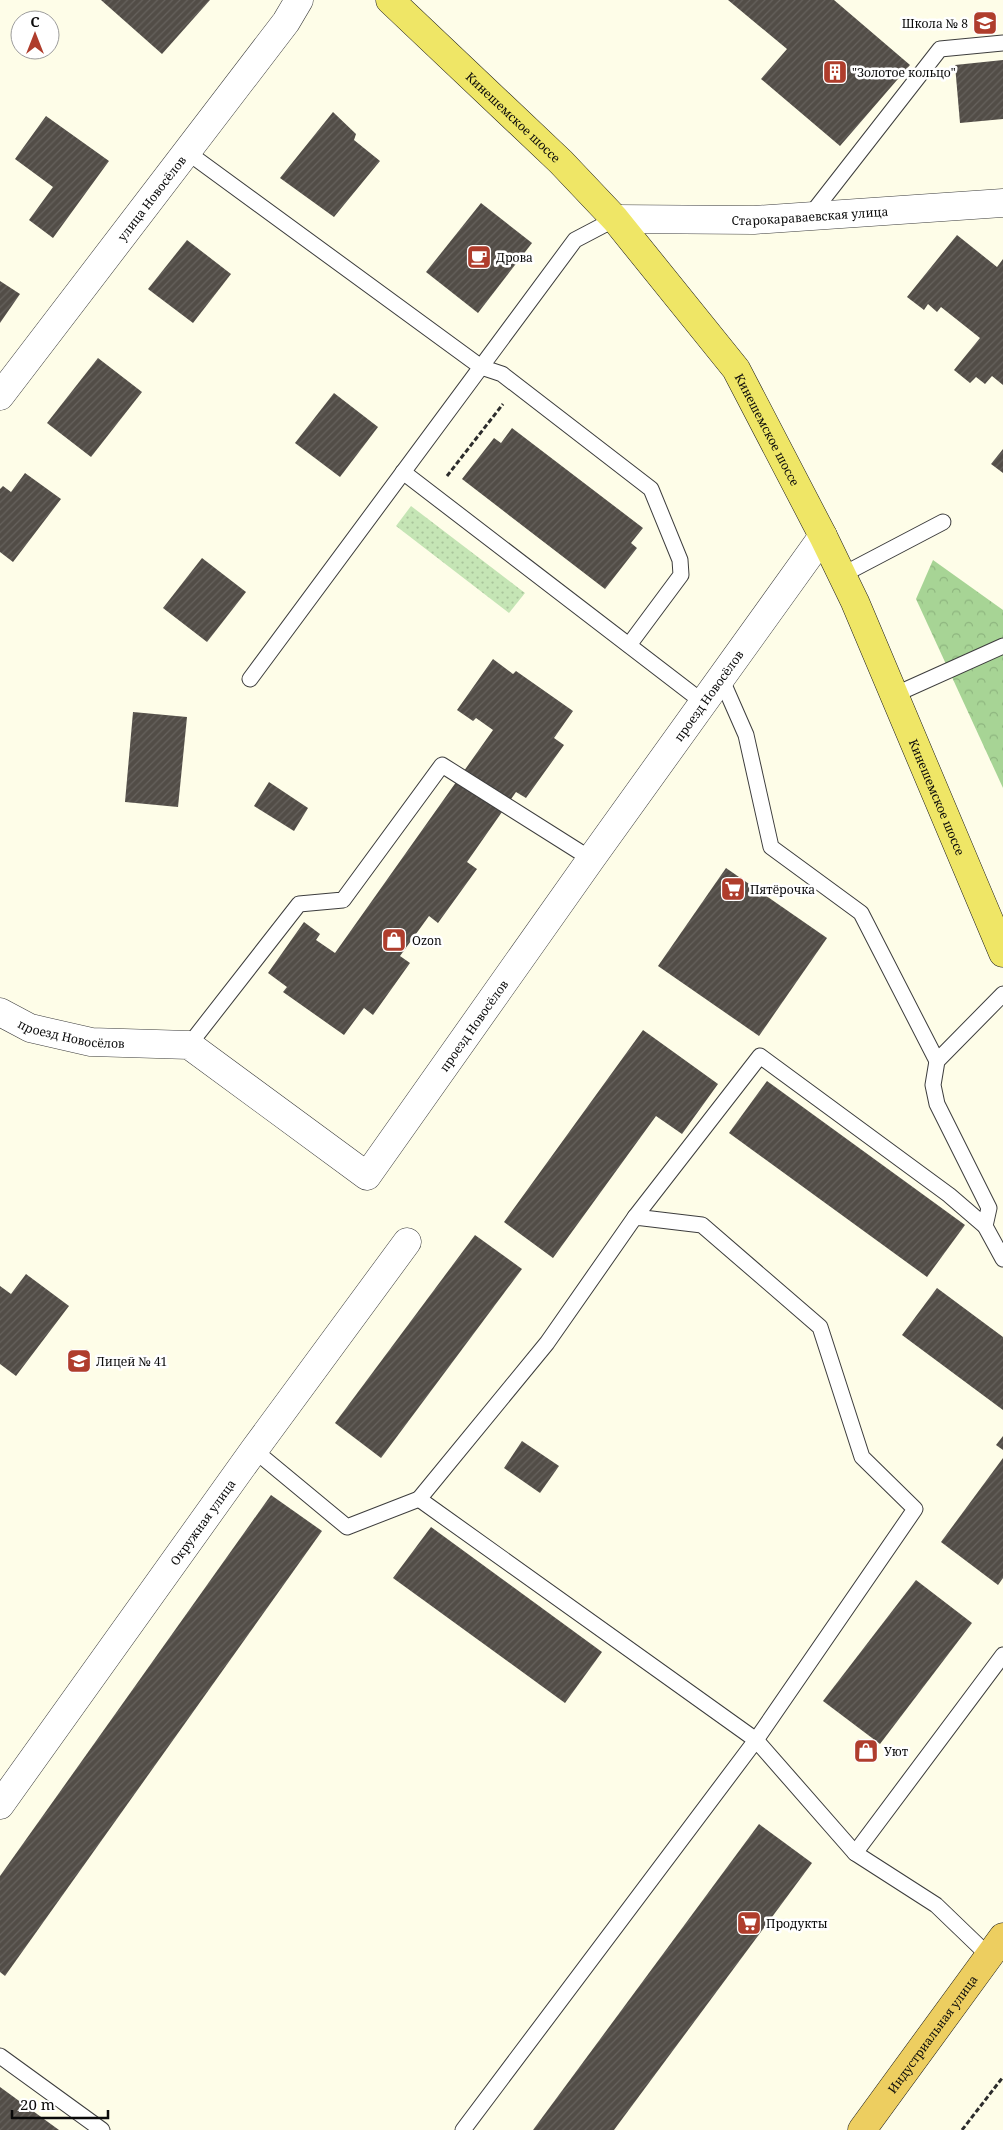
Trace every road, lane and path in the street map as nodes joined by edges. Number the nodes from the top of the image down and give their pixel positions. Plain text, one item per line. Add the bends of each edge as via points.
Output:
1 (299, 0) edge
2 (390, 0) edge
3 (1003, 43) edge
4 (187, 152) junction
5 (1002, 205) edge
6 (809, 217) junction
7 (615, 219) junction
8 (481, 367) junction
9 (517, 386) junction
10 (0, 396) edge
11 (403, 472) junction
12 (432, 495) junction
13 (942, 522) dead end
14 (823, 536) junction
15 (842, 575) junction
16 (628, 645) junction
17 (1003, 646) edge
18 (721, 678) junction
19 (250, 679) dead end
20 (894, 695) junction
21 (704, 703) junction
22 (591, 859) junction
23 (1003, 953) edge
24 (1003, 994) edge
25 (0, 1012) edge
26 (189, 1045) junction
27 (937, 1061) junction
28 (635, 1216) junction
29 (985, 1226) junction
30 (407, 1242) dead end
31 (1003, 1259) edge
32 (254, 1450) junction
33 (419, 1499) junction
34 (1003, 1655) edge
35 (756, 1740) junction
36 (0, 1804) edge
37 (855, 1853) junction
38 (996, 1947) edge
39 (0, 2056) edge
40 (1003, 2076) edge
41 (102, 2130) edge
42 (463, 2130) edge
43 (862, 2130) edge
44 (962, 2130) edge

1 - 4 street, улица Новосёлов via 286,22
2 - 7 main road, Кинешемское шоссе via 561,162
3 - 6 lane via 940,50
4 - 8 lane
4 - 10 street, улица Новосёлов
5 - 6 street, Старокараваевская улица
6 - 7 street, Старокараваевская улица
7 - 8 lane via 574,240
7 - 14 main road, Кинешемское шоссе via 736,369
8 - 9 lane via 502,374
8 - 11 lane
9 - 12 path
9 - 16 lane via 651,489 680,560 681,575
11 - 12 lane
11 - 19 lane
12 - 16 lane
13 - 15 lane
14 - 15 main road, Кинешемское шоссе
14 - 18 street, проезд Новосёлов
15 - 20 main road, Кинешемское шоссе
16 - 21 lane
17 - 20 lane
18 - 21 street, проезд Новосёлов
18 - 27 lane via 746,734 771,847 861,914
20 - 23 main road, Кинешемское шоссе
21 - 22 street, проезд Новосёлов
22 - 26 lane via 442,765 343,900 299,904
22 - 26 street, проезд Новосёлов via 367,1176
24 - 27 lane
25 - 26 street, проезд Новосёлов via 30,1028 91,1042
27 - 29 lane via 932,1085 937,1104 989,1208
28 - 29 lane via 760,1056 949,1195
28 - 33 lane via 547,1343
28 - 35 lane via 702,1225 820,1327 862,1457 915,1509
29 - 31 lane
30 - 32 street, Окружная улица
32 - 33 lane via 347,1526
32 - 36 street, Окружная улица
33 - 35 lane
34 - 37 lane
35 - 37 lane
35 - 42 lane
37 - 38 lane
38 - 43 highway, Индустриальная улица
39 - 41 lane
40 - 44 path

